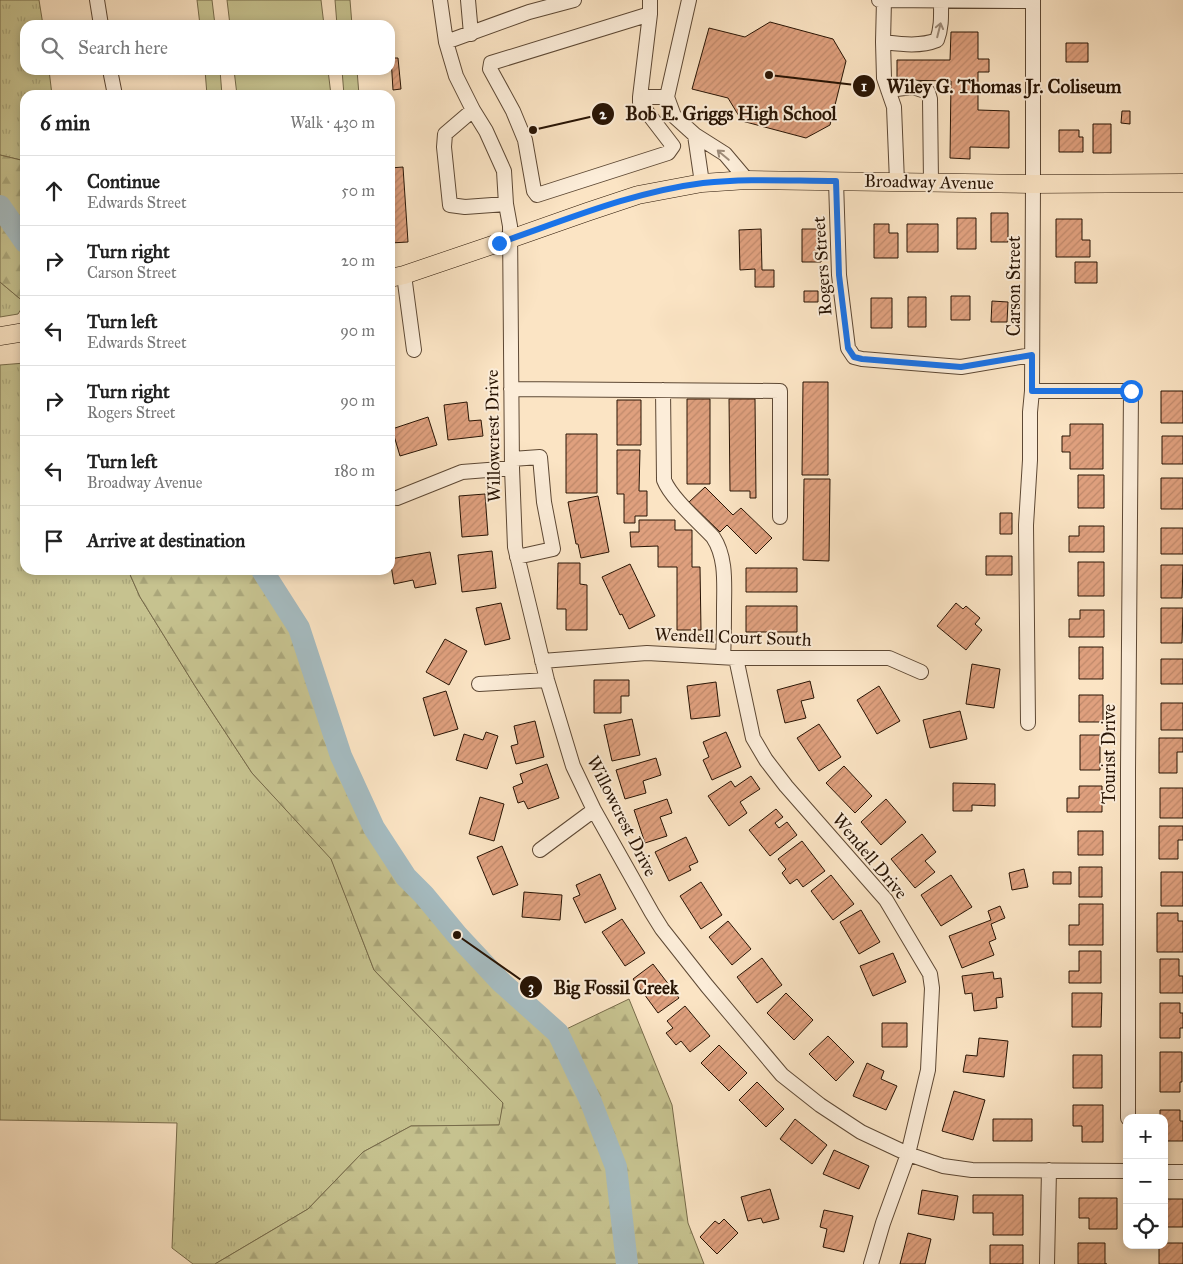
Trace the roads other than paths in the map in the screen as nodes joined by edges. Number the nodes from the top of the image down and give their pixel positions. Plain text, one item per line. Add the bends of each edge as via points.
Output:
1 (97, 0) edge
2 (440, 0) edge
3 (468, 0) edge
4 (574, 0) edge
5 (689, 0) edge
6 (879, 0) edge
7 (884, 0) edge
8 (941, 0) edge
9 (983, 0) edge
10 (1033, 0) edge
11 (650, 7) edge
12 (100, 20) edge
13 (471, 34) junction
14 (446, 42) junction
15 (883, 42) junction
16 (111, 75) edge
17 (113, 90) edge
18 (888, 90) junction
19 (640, 97) junction
20 (667, 97) junction
21 (473, 110) junction
22 (695, 135) junction
23 (747, 180) junction
24 (836, 181) junction
25 (897, 182) junction
26 (931, 182) junction
27 (702, 183) junction
28 (1183, 183) edge
29 (1033, 184) junction
30 (506, 204) junction
31 (510, 240) junction
32 (397, 276) edge
33 (20, 333) edge
34 (0, 336) edge
35 (414, 350) dead end
36 (1032, 355) junction
37 (511, 389) junction
38 (663, 390) junction
39 (1032, 391) junction
40 (512, 463) junction
41 (397, 498) dead end
42 (780, 517) dead end
43 (517, 556) junction
44 (730, 657) junction
45 (542, 661) junction
46 (921, 672) dead end
47 (547, 680) junction
48 (479, 684) dead end
49 (1028, 723) dead end
50 (594, 810) junction
51 (540, 850) dead end
52 (1128, 1114) edge
53 (908, 1154) junction
54 (1049, 1170) junction
55 (1123, 1171) edge
56 (1168, 1172) edge
57 (1183, 1172) edge
58 (871, 1264) edge
59 (1047, 1264) edge

1 - 12 street
2 - 14 street, Willowcrest Drive
3 - 13 street
4 - 13 street via 529,12
5 - 20 street
6 - 7 street
7 - 8 street
7 - 15 street
8 - 9 street
15 -> 8 street via 919,44 936,40
9 - 10 street
10 - 29 street, Carson Street
11 - 19 street
11 - 19 street via 491,63 490,69 526,140 534,191 538,195 668,153 673,146 640,104
13 - 14 street
14 - 21 street, Willowcrest Drive via 456,76
15 - 18 street via 884,78
16 - 17 street
18 - 25 street via 894,107
18 - 26 street via 913,87 928,92
19 - 20 street
20 - 22 street via 674,116
21 - 30 street, Willowcrest Drive via 504,171
21 - 30 street via 445,134 450,205 465,208
23 -> 22 street via 725,154
22 - 27 street
23 - 24 main road, Broadway Avenue
23 - 27 main road, Broadway Avenue
24 - 25 main road, Broadway Avenue
24 - 36 street, Rogers Street via 839,275 848,348 854,357 961,367
25 - 26 main road, Broadway Avenue
26 - 29 main road, Broadway Avenue
27 - 31 main road, Broadway Avenue via 638,195
28 - 29 main road, Broadway Avenue
29 - 36 street, Carson Street
30 - 31 street, Willowcrest Drive
31 - 32 main road, Broadway Avenue
31 - 37 street, Willowcrest Drive
32 - 35 street
33 - 34 main road
36 - 39 street, Carson Street
37 - 38 street
37 - 40 street, Willowcrest Drive
38 - 42 street via 780,391
38 - 44 street, Wendell Drive via 664,480 673,496 718,544 724,575
39 - 49 street, Carson Street via 1026,525
39 - 52 street, Tourist Drive via 1131,391
40 - 41 street via 462,472
40 - 43 street, Willowcrest Drive
40 - 43 street via 540,457 553,549
43 - 45 street, Willowcrest Drive
44 - 45 street, Wendell Court South via 647,653
44 - 46 street, Wendell Court South via 889,658
44 - 53 street, Wendell Drive via 753,738 766,760 886,900 930,974 928,1070
45 - 47 street, Willowcrest Drive
47 - 48 street
47 - 50 street, Willowcrest Drive via 573,766
50 - 51 street
50 - 53 street, Willowcrest Drive via 662,929 782,1075 861,1132
53 - 54 street, Willowcrest Drive via 944,1166 972,1170
53 - 58 street, Wendell Drive
54 - 55 street, Willowcrest Drive
54 - 59 street
56 - 57 street

